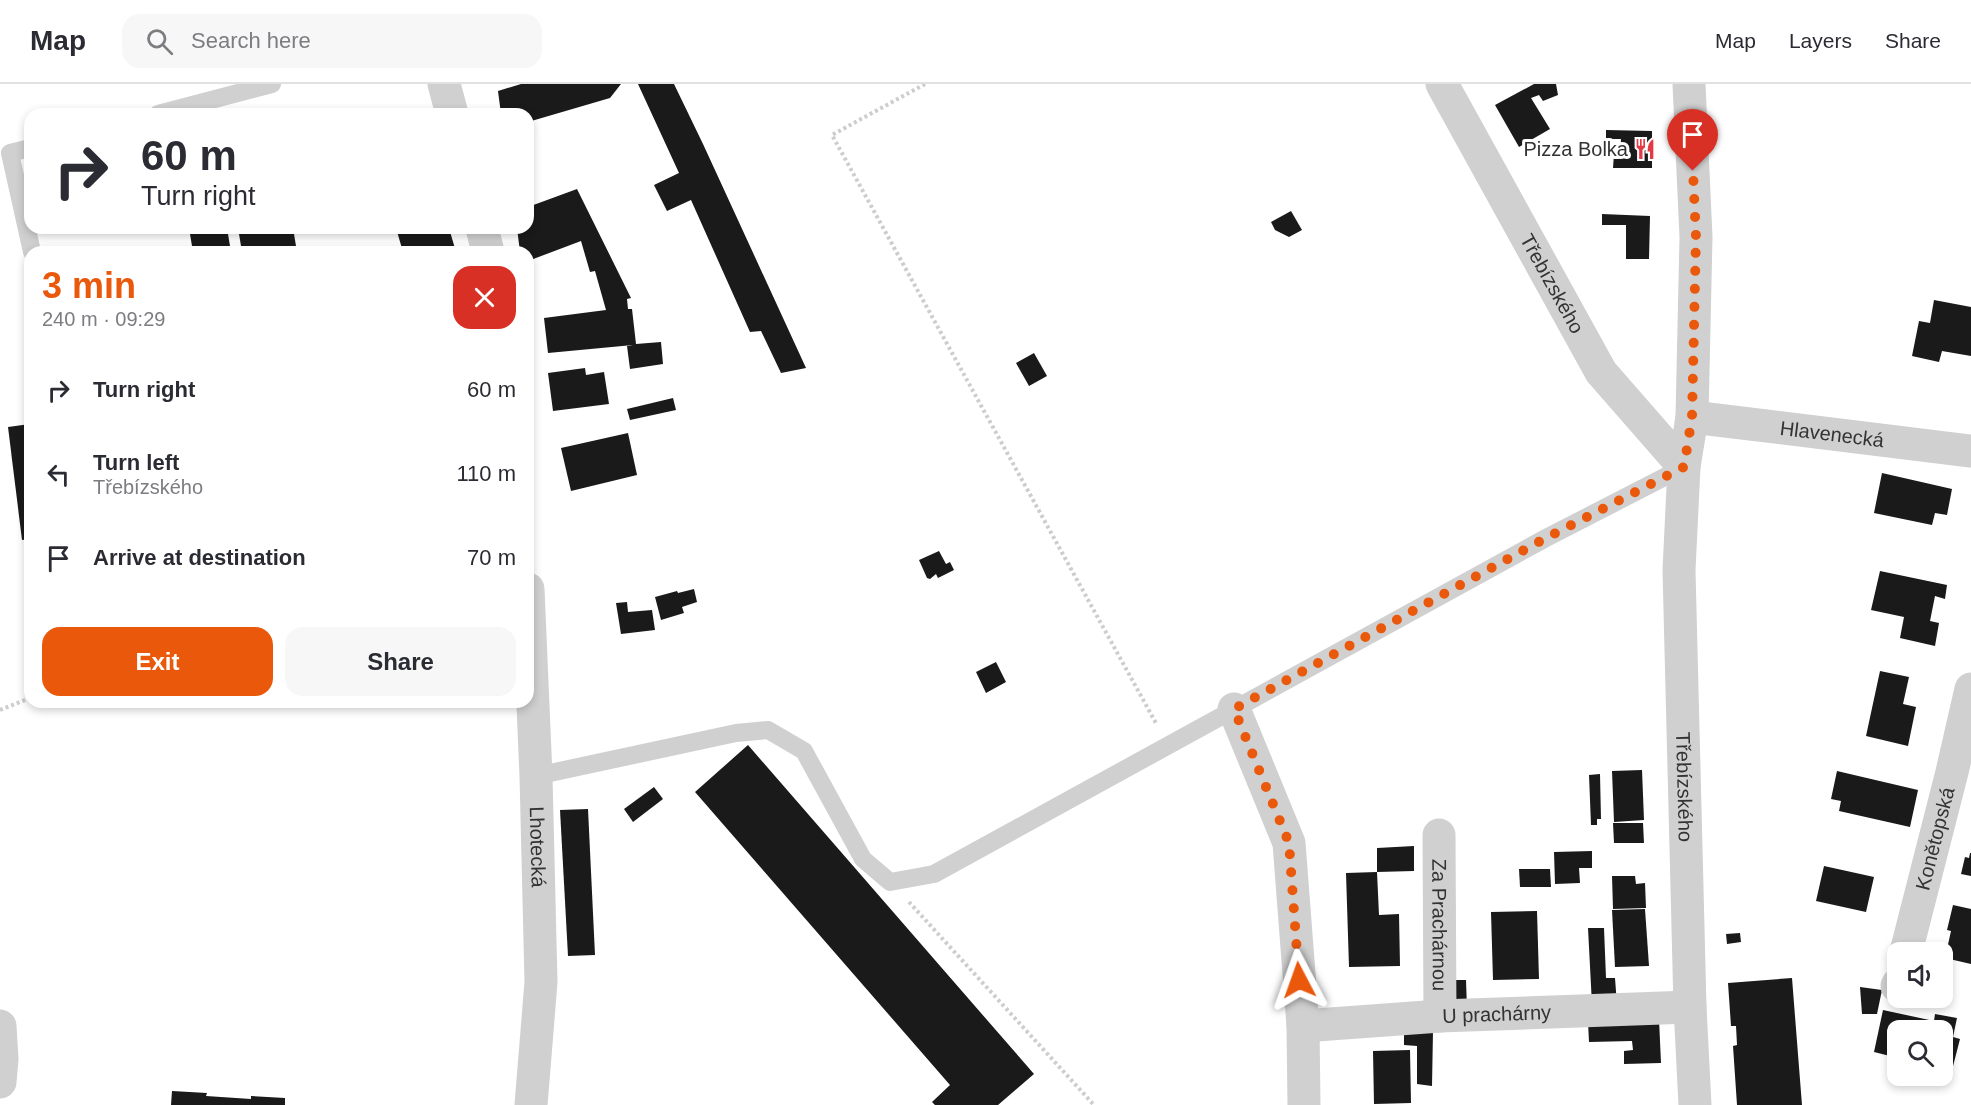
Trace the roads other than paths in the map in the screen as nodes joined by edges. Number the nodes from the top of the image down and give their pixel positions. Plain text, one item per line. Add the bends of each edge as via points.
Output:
1 (272, 84) edge
2 (444, 84) edge
3 (1442, 84) edge
4 (1689, 84) edge
5 (181, 108) edge
6 (450, 108) edge
7 (24, 150) edge
8 (24, 216) edge
9 (1692, 417) junction
10 (1971, 451) edge
11 (1684, 467) junction
12 (1971, 689) edge
13 (533, 708) edge
14 (1234, 709) junction
15 (1962, 775) edge
16 (536, 776) junction
17 (1439, 836) dead end
18 (1909, 942) edge
19 (1690, 1007) junction
20 (1440, 1016) junction
21 (0, 1026) edge
22 (1303, 1026) junction
23 (0, 1031) edge
24 (0, 1082) edge
25 (531, 1105) edge
26 (1304, 1105) edge
27 (1695, 1105) edge

1 - 5 lane
2 - 6 street
3 - 11 street, Třebízského via 1601,372
4 - 9 street, Třebízského via 1696,237
7 - 8 lane via 10,153
9 - 10 street, Hlavenecká
9 - 11 street, Třebízského
11 - 14 lane
11 - 19 street, Třebízského via 1679,570
12 - 15 street, Konětopská
13 - 16 street, Lhotecká
14 - 16 lane via 934,874 890,882 863,859 804,751 768,730 736,733
14 - 22 street via 1289,843
15 - 18 street, Konětopská
16 - 25 street, Lhotecká via 541,982
17 - 20 street, Za Prachárnou
19 - 20 street, U prachárny
19 - 27 street, Třebízského
20 - 22 street, U prachárny
21 - 23 street
22 - 26 street
23 - 24 street

